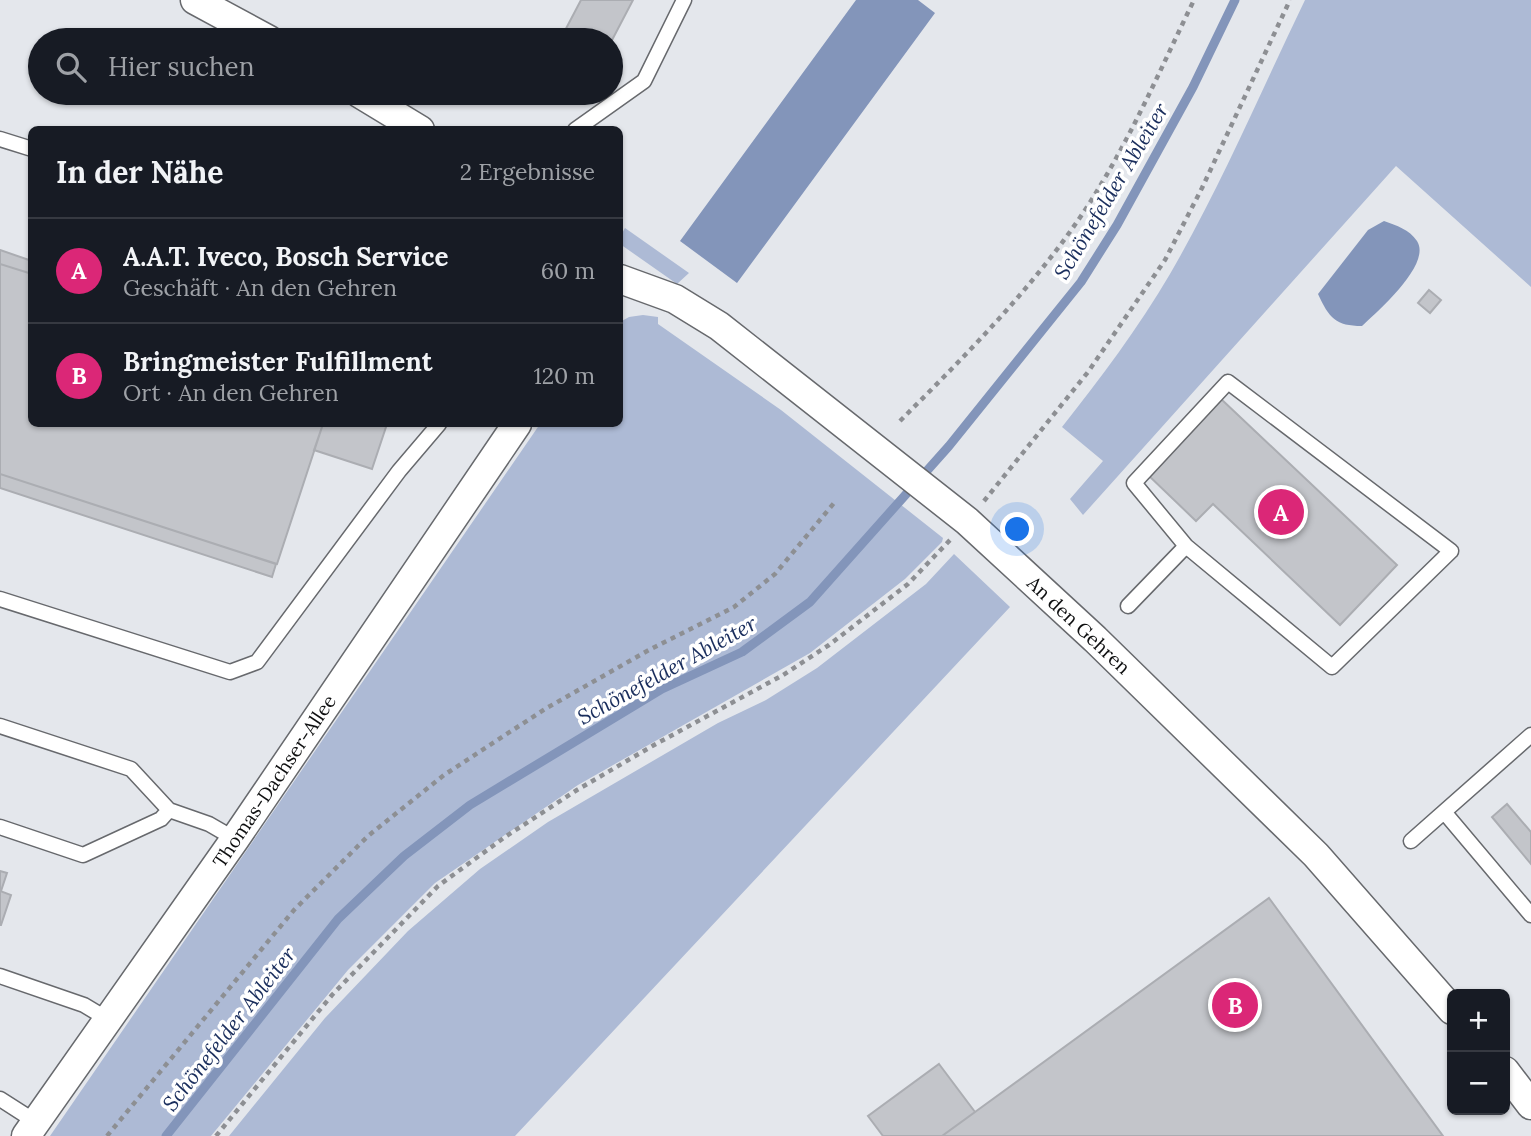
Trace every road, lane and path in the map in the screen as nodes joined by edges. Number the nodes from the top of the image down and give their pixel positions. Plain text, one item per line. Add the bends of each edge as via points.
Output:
1 (195, 0) edge
2 (684, 0) edge
3 (1194, 0) edge
4 (1290, 0) edge
5 (247, 28) edge
6 (623, 96) edge
7 (379, 105) edge
8 (610, 105) edge
9 (413, 126) edge
10 (581, 126) edge
11 (0, 139) edge
12 (28, 148) edge
13 (623, 280) edge
14 (900, 421) dead end
15 (436, 427) edge
16 (515, 427) edge
17 (994, 490) dead end
18 (834, 503) dead end
19 (1186, 546) junction
20 (928, 565) dead end
21 (0, 599) edge
22 (1128, 606) dead end
23 (0, 726) edge
24 (1531, 735) edge
25 (169, 810) junction
26 (1445, 813) junction
27 (0, 827) edge
28 (235, 839) junction
29 (1411, 841) dead end
30 (1531, 915) edge
31 (0, 976) edge
32 (1447, 1004) edge
33 (108, 1020) junction
34 (1510, 1078) edge
35 (0, 1099) edge
36 (1531, 1105) edge
37 (31, 1129) edge
38 (107, 1136) edge
39 (216, 1136) edge

1 - 5 street
2 - 6 lane via 644,81
3 - 14 path via 1137,124 1088,205 973,348
4 - 17 path via 1165,260 1088,372
7 - 9 street
8 - 10 lane
11 - 12 lane
13 - 32 street, An den Gehren via 675,299 719,326 954,511 1136,678 1316,855
15 - 21 lane via 257,662 230,672
16 - 28 street, Thomas-Dachser-Allee
18 - 38 path via 775,574 734,607 545,709 444,775 368,836 294,910
19 - 19 lane via 1134,483 1228,382 1451,551 1332,667
19 - 22 lane
20 - 39 path via 818,653 577,790 439,886 332,995
23 - 25 lane via 131,769
24 - 26 lane
25 - 27 lane via 161,819 83,855
25 - 28 lane
26 - 29 lane
26 - 30 lane
28 - 33 street, Thomas-Dachser-Allee
31 - 33 lane via 84,1005
33 - 37 street, Thomas-Dachser-Allee
34 - 36 street
35 - 37 lane

